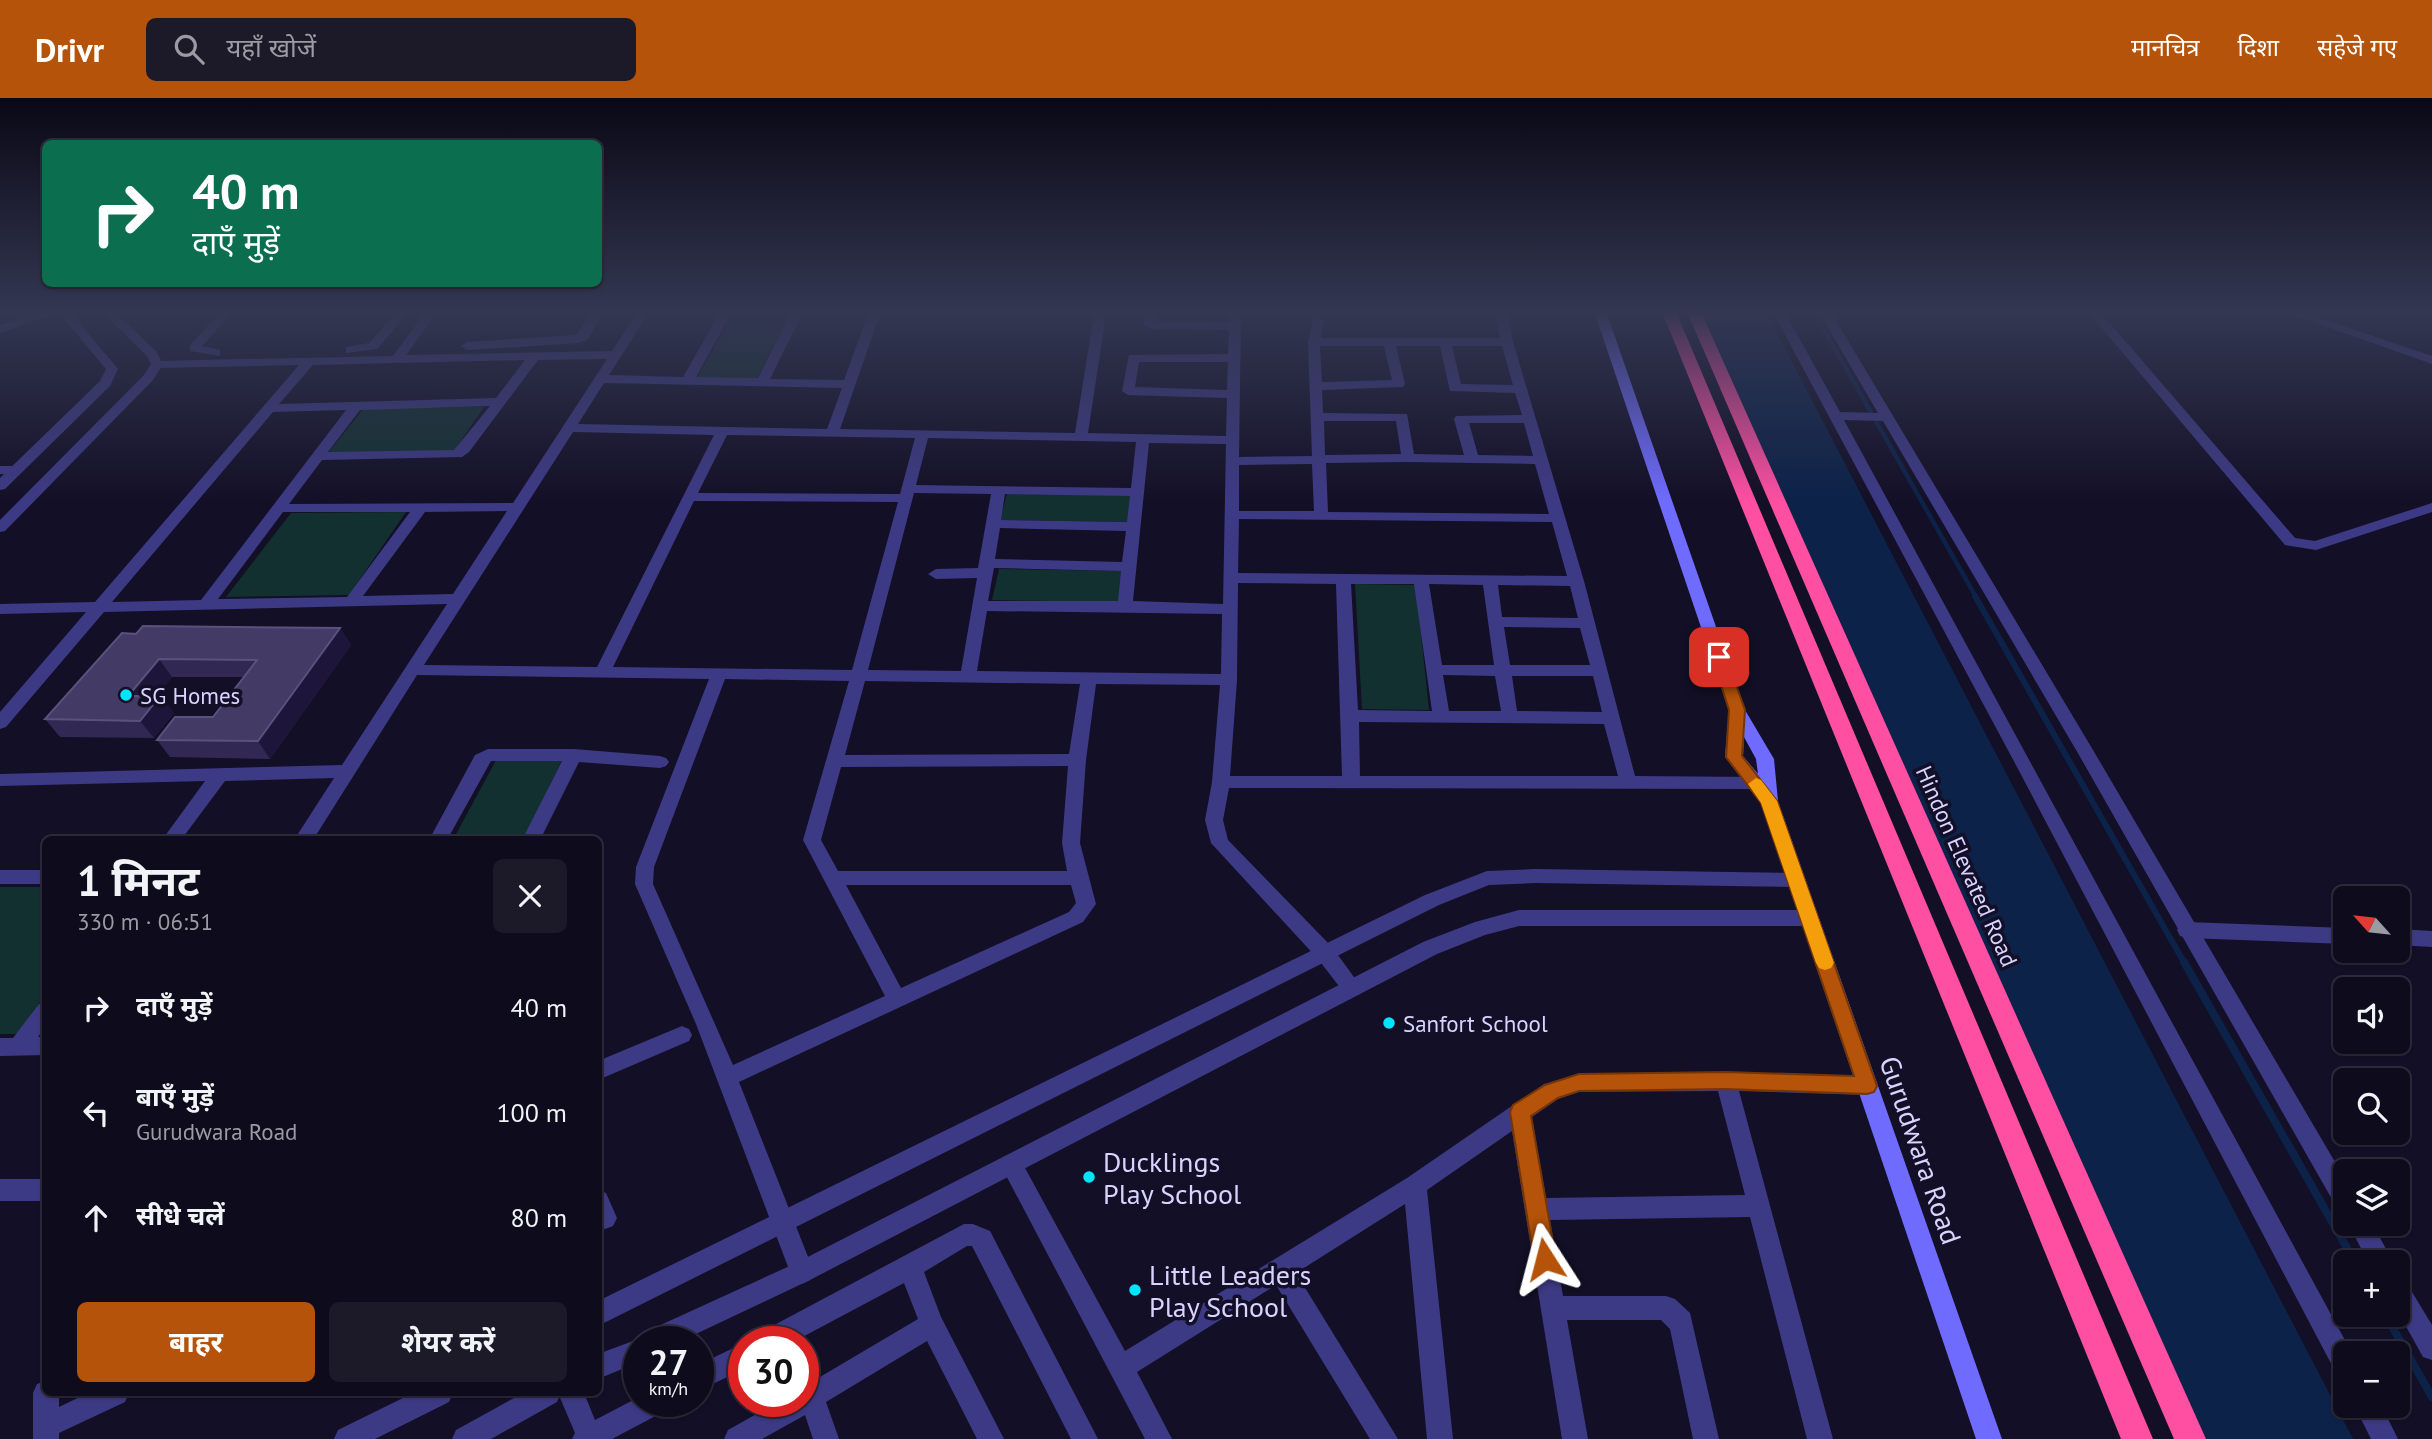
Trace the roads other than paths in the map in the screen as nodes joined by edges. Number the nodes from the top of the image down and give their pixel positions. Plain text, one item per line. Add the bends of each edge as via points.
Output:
1 (109, 377) edge
2 (149, 377) edge
3 (296, 377) edge
4 (519, 377) edge
5 (690, 377) edge
6 (765, 377) edge
7 (852, 377) edge
8 (1090, 377) edge
9 (1130, 377) edge
10 (1233, 377) edge
11 (1317, 377) edge
12 (1397, 377) edge
13 (1453, 377) edge
14 (1518, 377) edge
15 (1622, 377) edge
16 (1696, 377) edge
17 (1723, 377) edge
18 (1819, 377) edge
19 (1859, 377) edge
20 (2149, 377) edge
21 (600, 379) joint
22 (687, 381) junction
23 (762, 382) junction
24 (849, 384) junction
25 (1318, 386) junction
26 (1455, 388) junction
27 (1522, 389) junction
28 (1232, 394) junction
29 (501, 402) junction
30 (356, 406) junction
31 (269, 408) junction
32 (1844, 416) junction
33 (1317, 417) junction
34 (1881, 417) junction
35 (1461, 419) junction
36 (1531, 419) junction
37 (569, 428) junction
38 (722, 431) junction
39 (832, 433) junction
40 (923, 434) junction
41 (1080, 436) junction
42 (1143, 438) junction
43 (1233, 440) junction
44 (318, 456) junction
45 (1408, 458) junction
46 (1472, 458) junction
47 (1542, 460) junction
48 (1232, 461) junction
49 (1318, 461) junction
50 (0, 470) edge
51 (17, 470) junction
52 (0, 486) edge
53 (999, 490) junction
54 (1138, 492) junction
55 (907, 493) junction
56 (689, 498) junction
57 (517, 507) junction
58 (2432, 507) edge
59 (279, 508) junction
60 (420, 508) junction
61 (1232, 515) junction
62 (1321, 517) junction
63 (1556, 518) junction
64 (993, 524) junction
65 (1134, 527) junction
66 (0, 528) edge
67 (1129, 567) junction
68 (986, 568) junction
69 (936, 574) dead end
70 (1231, 578) junction
71 (1343, 579) junction
72 (1421, 579) junction
73 (1490, 580) junction
74 (1576, 581) junction
75 (458, 599) junction
76 (352, 601) junction
77 (206, 604) junction
78 (980, 606) junction
79 (1125, 606) junction
80 (99, 607) junction
81 (0, 609) edge
82 (1231, 609) junction
83 (1495, 622) junction
84 (1587, 623) junction
85 (413, 670) junction
86 (1434, 670) junction
87 (1503, 671) junction
88 (1599, 671) junction
89 (602, 673) junction
90 (719, 674) junction
91 (859, 676) junction
92 (968, 677) junction
93 (1088, 678) junction
94 (1229, 680) junction
95 (1737, 710) junction
96 (1350, 716) junction
97 (1440, 717) junction
98 (1510, 718) junction
99 (1611, 718) junction
100 (0, 723) edge
101 (574, 755) junction
102 (1077, 760) junction
103 (835, 761) junction
104 (660, 762) dead end
105 (347, 771) junction
106 (220, 774) junction
107 (0, 780) edge
108 (1352, 780) junction
109 (1221, 782) junction
110 (1628, 782) junction
111 (1755, 783) junction
112 (1769, 801) junction
113 (174, 836) edge
114 (306, 836) edge
115 (440, 836) edge
116 (533, 836) edge
117 (0, 877) edge
118 (42, 877) edge
119 (832, 878) junction
120 (1078, 878) junction
121 (1797, 880) junction
122 (1809, 918) junction
123 (2187, 930) junction
124 (2333, 936) edge
125 (2410, 938) edge
126 (2432, 939) edge
127 (1325, 953) junction
128 (1352, 988) junction
129 (897, 1000) junction
130 (42, 1014) edge
131 (682, 1035) dead end
132 (9, 1046) edge
133 (42, 1046) edge
134 (602, 1069) edge
135 (727, 1078) junction
136 (1726, 1081) junction
137 (1867, 1086) junction
138 (1520, 1112) junction
139 (1011, 1164) junction
140 (2333, 1179) edge
141 (1415, 1185) junction
142 (0, 1190) edge
143 (42, 1190) edge
144 (1759, 1206) junction
145 (1537, 1209) junction
146 (783, 1223) junction
147 (910, 1267) junction
148 (1280, 1269) junction
149 (802, 1272) junction
150 (1553, 1308) junction
151 (2410, 1311) edge
152 (602, 1312) edge
153 (932, 1324) junction
154 (686, 1326) edge
155 (798, 1326) edge
156 (2333, 1341) edge
157 (2432, 1349) edge
158 (623, 1356) edge
159 (602, 1365) edge
160 (1121, 1368) junction
161 (819, 1392) edge
162 (46, 1396) edge
163 (112, 1396) edge
164 (434, 1396) edge
165 (543, 1396) edge
166 (572, 1396) edge
167 (628, 1417) edge
168 (775, 1417) edge
169 (814, 1417) edge
170 (2374, 1418) edge
171 (46, 1433) edge
172 (588, 1438) edge
173 (347, 1439) edge
174 (465, 1439) edge
175 (737, 1439) edge
176 (826, 1439) edge
177 (991, 1439) edge
178 (1085, 1439) edge
179 (1159, 1439) edge
180 (1385, 1439) edge
181 (1440, 1439) edge
182 (1575, 1439) edge
183 (1706, 1439) edge
184 (1820, 1439) edge
185 (1990, 1439) edge
186 (2137, 1439) edge
187 (2190, 1439) edge
188 (2385, 1439) edge

1 - 51 street
2 - 66 street
3 - 31 street
4 - 29 street
5 - 22 street
6 - 23 street
7 - 24 street
8 - 41 street
9 - 28 street via 1128,391
10 - 28 street
11 - 25 street
12 - 25 street via 1399,384
13 - 26 street
14 - 27 street
15 - 95 main road
16 - 186 highway
17 - 187 highway, Hindon Elevated Road
18 - 32 street
19 - 34 street
20 - 58 street via 2290,542 2316,546
21 - 22 street
21 - 37 street
22 - 23 street
23 - 24 street
24 - 39 street
25 - 33 street
26 - 27 street
26 - 35 street
27 - 36 street
28 - 43 street
29 - 30 street
29 - 44 street via 457,454
30 - 31 street
30 - 44 street
31 - 80 street
32 - 34 street
32 - 156 street
33 - 45 street via 1402,417
33 - 49 street
34 - 123 street via 2087,754
35 - 36 street
35 - 46 street
36 - 47 street
37 - 38 street
37 - 57 street
38 - 39 street
38 - 56 street
39 - 40 street
40 - 41 street
40 - 55 street
41 - 42 street
42 - 43 street
42 - 54 street
43 - 48 street
44 - 59 street
45 - 46 street
45 - 49 street
46 - 47 street
47 - 63 street
48 - 49 street
48 - 61 street
49 - 62 street
50 - 51 street
51 - 52 street
53 - 54 street
53 - 55 street
53 - 64 street
54 - 65 street
55 - 56 street
55 - 91 street
56 - 89 street
57 - 60 street
57 - 75 street
59 - 60 street
59 - 77 street
60 - 76 street
61 - 62 street
61 - 70 street
62 - 63 street
63 - 74 street
64 - 65 street
64 - 68 street
65 - 67 street
67 - 68 street
67 - 79 street
68 - 69 street
68 - 78 street
70 - 71 street
70 - 82 street
71 - 72 street
71 - 96 street
72 - 73 street
72 - 86 street
73 - 74 street
73 - 83 street
74 - 84 street
75 - 76 street
75 - 85 street
76 - 77 street
77 - 80 street
78 - 79 street
78 - 92 street
79 - 82 street
80 - 81 street
80 - 100 street
82 - 94 street
83 - 84 street
83 - 87 street
84 - 88 street
85 - 89 street
85 - 105 street
86 - 87 street
86 - 97 street
87 - 88 street
87 - 98 street
88 - 99 street
89 - 90 street
90 - 91 street
90 - 135 street via 643,875
91 - 92 street
91 - 103 street
92 - 93 street
93 - 94 street
93 - 102 street
94 - 109 street
95 - 111 main road via 1734,757
95 - 112 main road via 1765,759
96 - 97 street
96 - 108 street
97 - 98 street
98 - 99 street
99 - 110 street
101 - 104 street
101 - 115 street via 497,754 481,759
101 - 116 street
102 - 103 street
102 - 120 street via 1071,843
103 - 119 street via 812,840
105 - 106 street
105 - 114 street
106 - 107 street
106 - 113 street
108 - 109 street
108 - 110 street
109 - 127 street via 1214,821 1220,843
110 - 111 street
111 - 112 main road
112 - 121 main road, Gurudwara Road
117 - 118 street
119 - 120 street
119 - 129 street
120 - 129 street via 1086,904 1076,917
121 - 122 main road, Gurudwara Road
121 - 127 street via 1487,878
122 - 128 street via 1519,918 1430,948
122 - 137 main road, Gurudwara Road
123 - 124 street
123 - 140 street
125 - 126 street
127 - 128 street
127 - 146 street
128 - 139 street
129 - 135 street
130 - 132 street
131 - 134 street
132 - 133 street
135 - 146 street
136 - 137 street
136 - 138 street via 1579,1083 1552,1091
136 - 144 street
137 - 185 main road, Gurudwara Road
138 - 141 street
138 - 145 street
139 - 149 street
139 - 160 street
141 - 148 street
141 - 181 street
142 - 143 street
144 - 145 street
144 - 184 street
145 - 150 street
146 - 149 street
146 - 152 street
147 - 153 street
147 - 155 street
147 - 178 street via 964,1235 982,1239
148 - 160 street
148 - 180 street
149 - 154 street
150 - 182 street
150 - 183 street via 1666,1308 1674,1313 1681,1322
151 - 157 street
153 - 161 street
153 - 177 street
158 - 159 street
160 - 179 street
162 - 171 street
163 - 171 street
164 - 173 street
165 - 174 street
166 - 172 street
167 - 172 street
168 - 175 street
169 - 176 street
170 - 188 street

